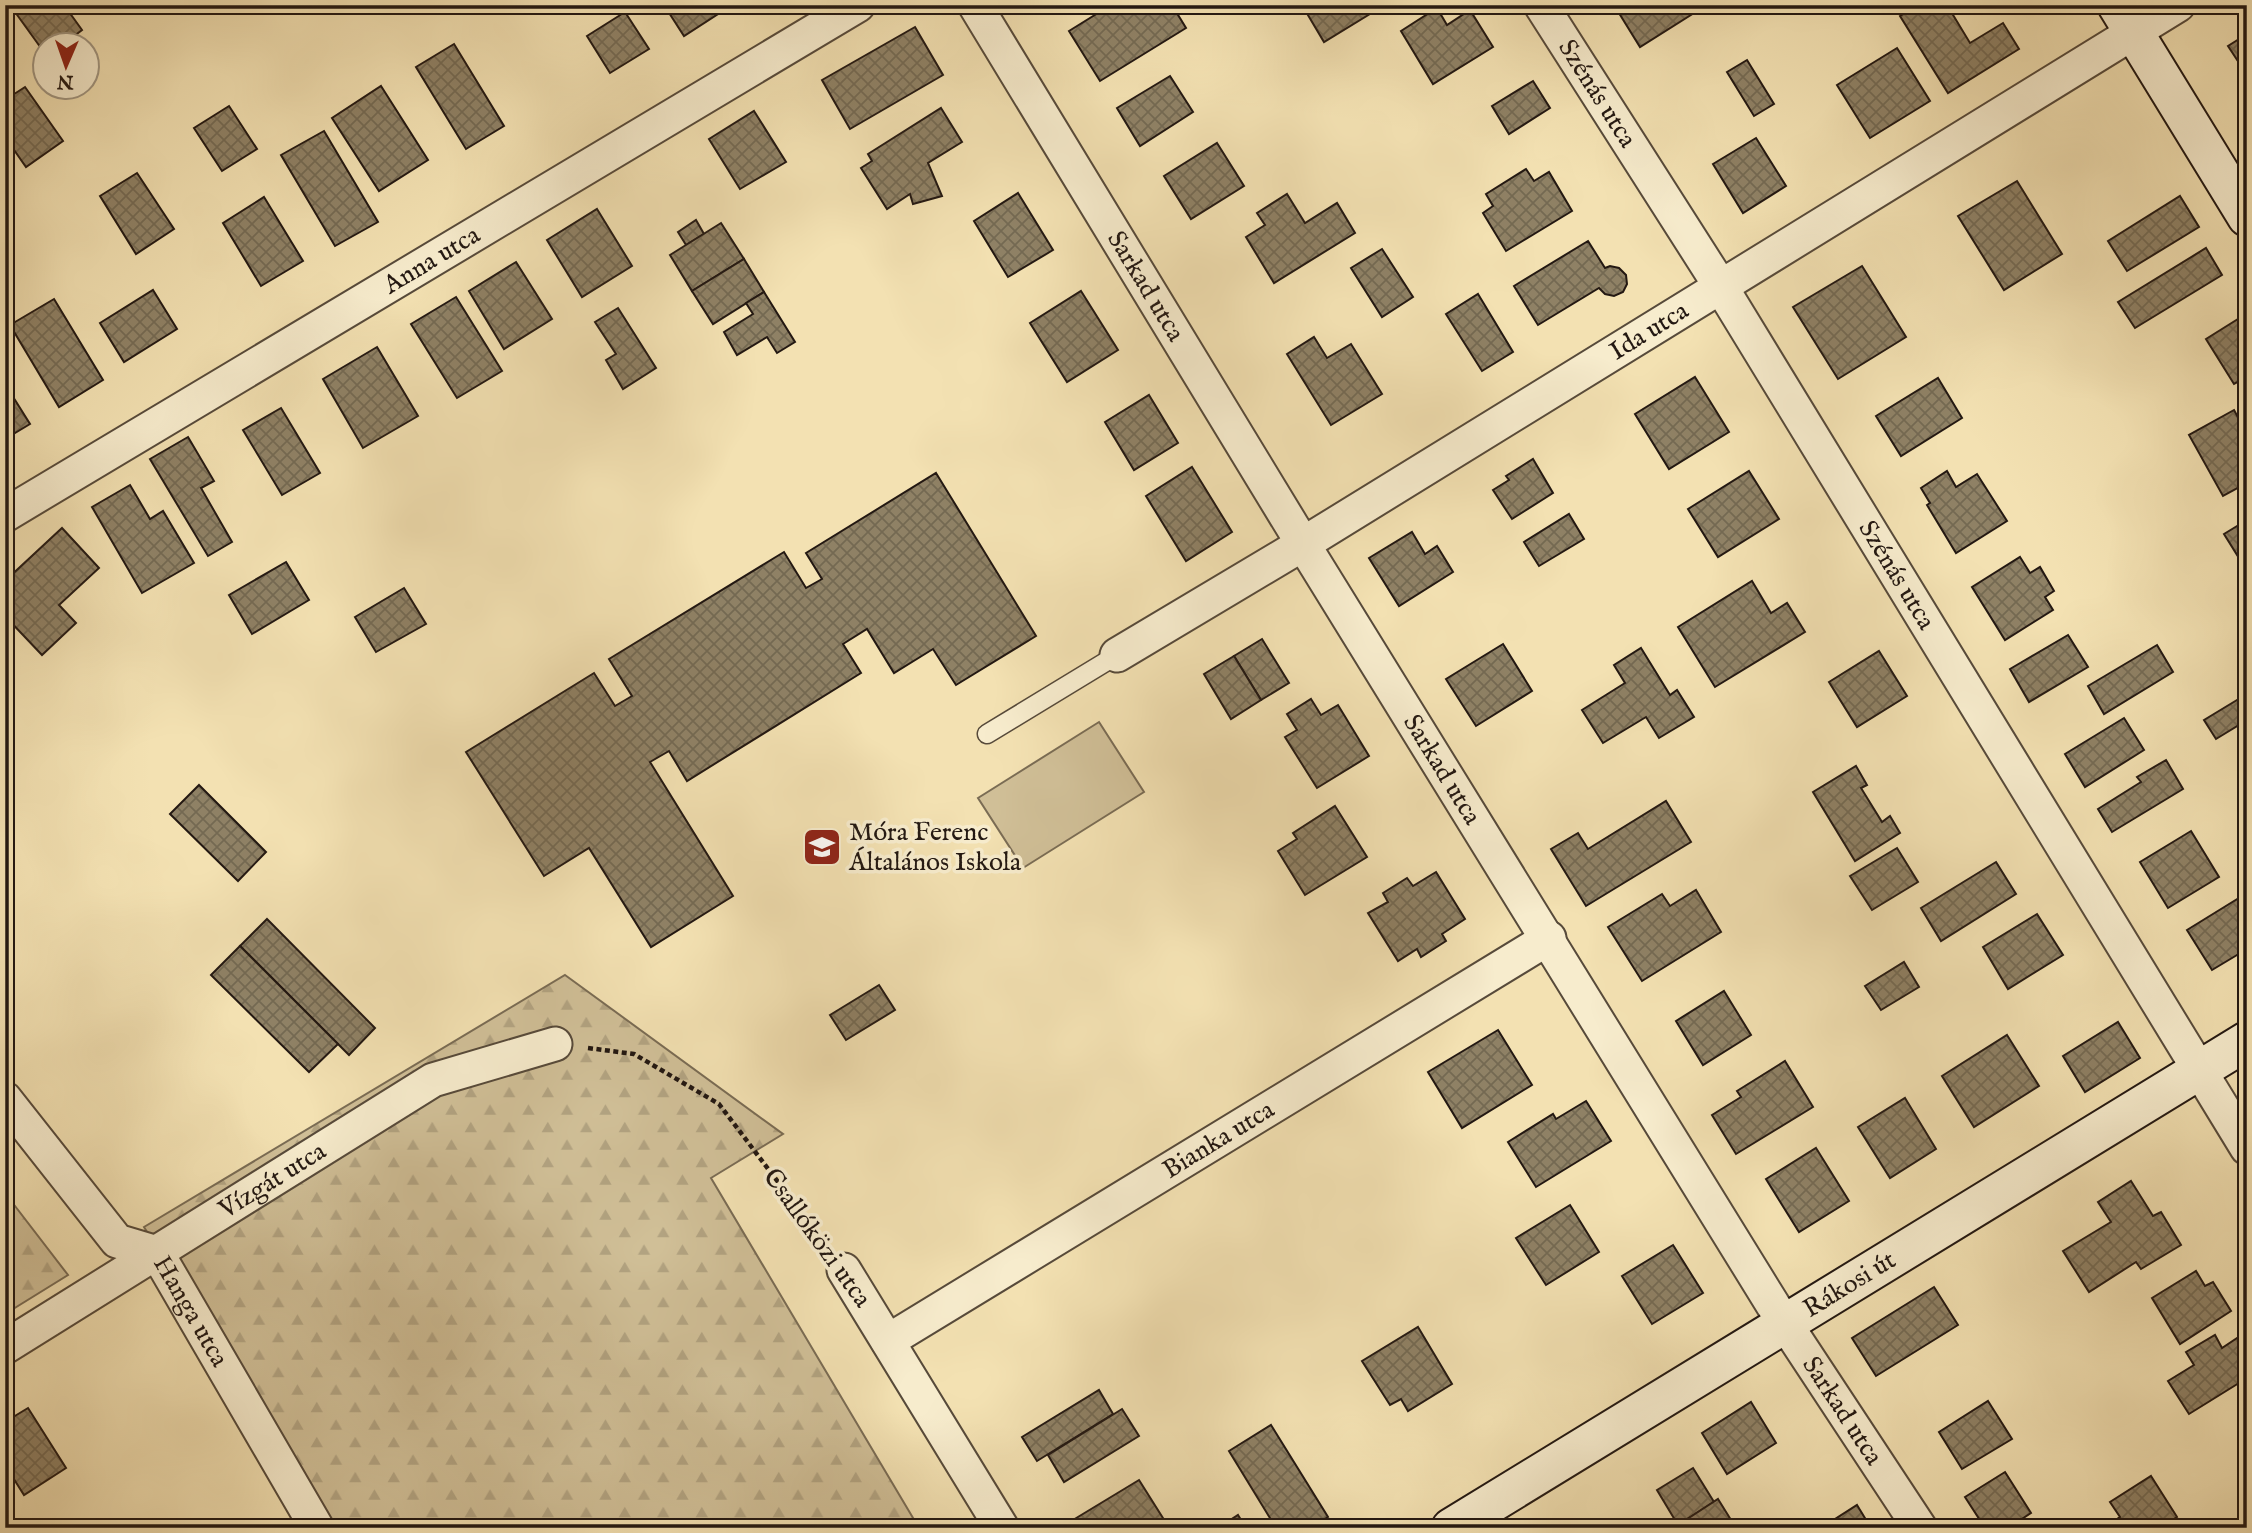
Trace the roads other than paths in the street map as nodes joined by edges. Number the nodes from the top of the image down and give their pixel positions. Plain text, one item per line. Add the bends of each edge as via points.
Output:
1 (858, 5) edge
2 (975, 5) edge
3 (1541, 5) edge
4 (2178, 5) edge
5 (2125, 19) edge
6 (2247, 216) edge
7 (1721, 287) junction
8 (5, 515) edge
9 (1303, 544) junction
10 (1117, 654) joint
11 (987, 733) dead end
12 (1549, 938) junction
13 (2247, 1041) edge
14 (555, 1044) road end
15 (2198, 1070) junction
16 (5, 1099) edge
17 (2247, 1148) edge
18 (157, 1252) junction
19 (844, 1270) road end
20 (1785, 1323) junction
21 (888, 1340) junction
22 (5, 1347) edge
23 (317, 1528) edge
24 (1002, 1528) edge
25 (1451, 1528) edge
26 (1920, 1528) edge

1 - 8 street, Anna utca
2 - 9 street, Sarkad utca
3 - 7 street, Szénás utca
4 - 5 street, Ida utca
5 - 6 main road
5 - 7 street, Ida utca
7 - 9 street, Ida utca
7 - 15 street, Szénás utca
9 - 10 street, Ida utca
9 - 12 street, Sarkad utca
10 - 11 lane
12 - 20 street, Sarkad utca
12 - 21 street, Bianka utca
13 - 15 main road, Rákosi út
14 - 18 street, Vízgát utca via 433,1080
15 - 17 street, Szénás utca
15 - 20 main road, Rákosi út
16 - 18 street, Hanga utca via 117,1241
18 - 22 street, Vízgát utca
18 - 23 street, Hanga utca
19 - 21 street, Csallóközi utca
20 - 25 main road, Rákosi út
20 - 26 street, Sarkad utca
21 - 24 street, Csallóközi utca

